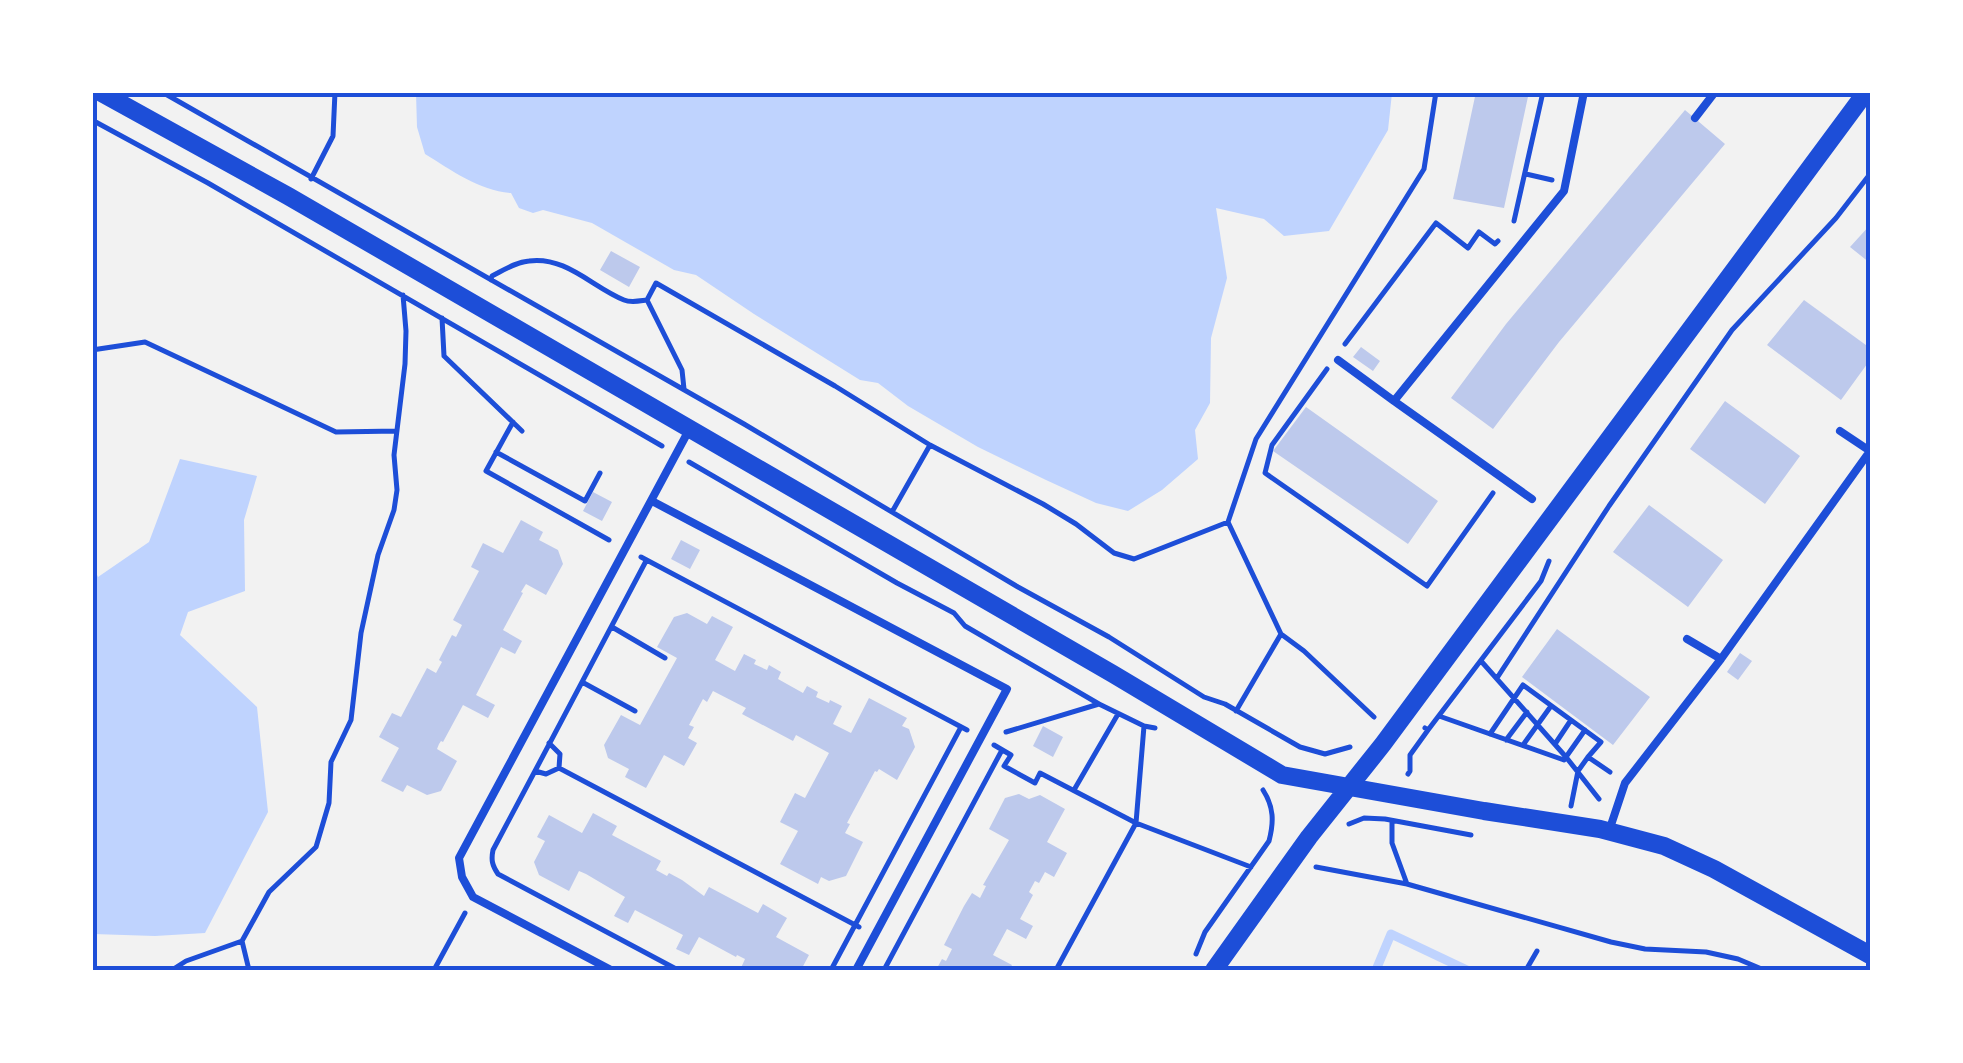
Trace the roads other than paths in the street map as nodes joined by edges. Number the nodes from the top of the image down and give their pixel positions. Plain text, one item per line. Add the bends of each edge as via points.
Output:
1 (100, 92) edge
2 (1584, 92) edge
3 (1715, 92) edge
4 (1866, 92) edge
5 (1695, 118) dead end
6 (1338, 360) dead end
7 (1394, 402) junction
8 (689, 430) junction
9 (1840, 431) dead end
10 (1532, 499) dead end
11 (652, 501) junction
12 (1687, 639) dead end
13 (1721, 659) junction
14 (1350, 787) junction
15 (1609, 831) junction
16 (1870, 955) edge
17 (611, 970) edge
18 (856, 970) edge
19 (1214, 970) edge

1 - 8 street
2 - 7 lane via 1564,191
3 - 5 lane
4 - 14 street
6 - 7 lane
7 - 10 lane
8 - 11 lane
8 - 14 street via 1274,770
9 - 13 lane via 1870,451
11 - 17 lane via 458,858 473,897
11 - 18 lane via 1007,689
12 - 13 lane
13 - 15 lane via 1625,782
14 - 15 street
14 - 19 street
15 - 16 street via 1714,869

